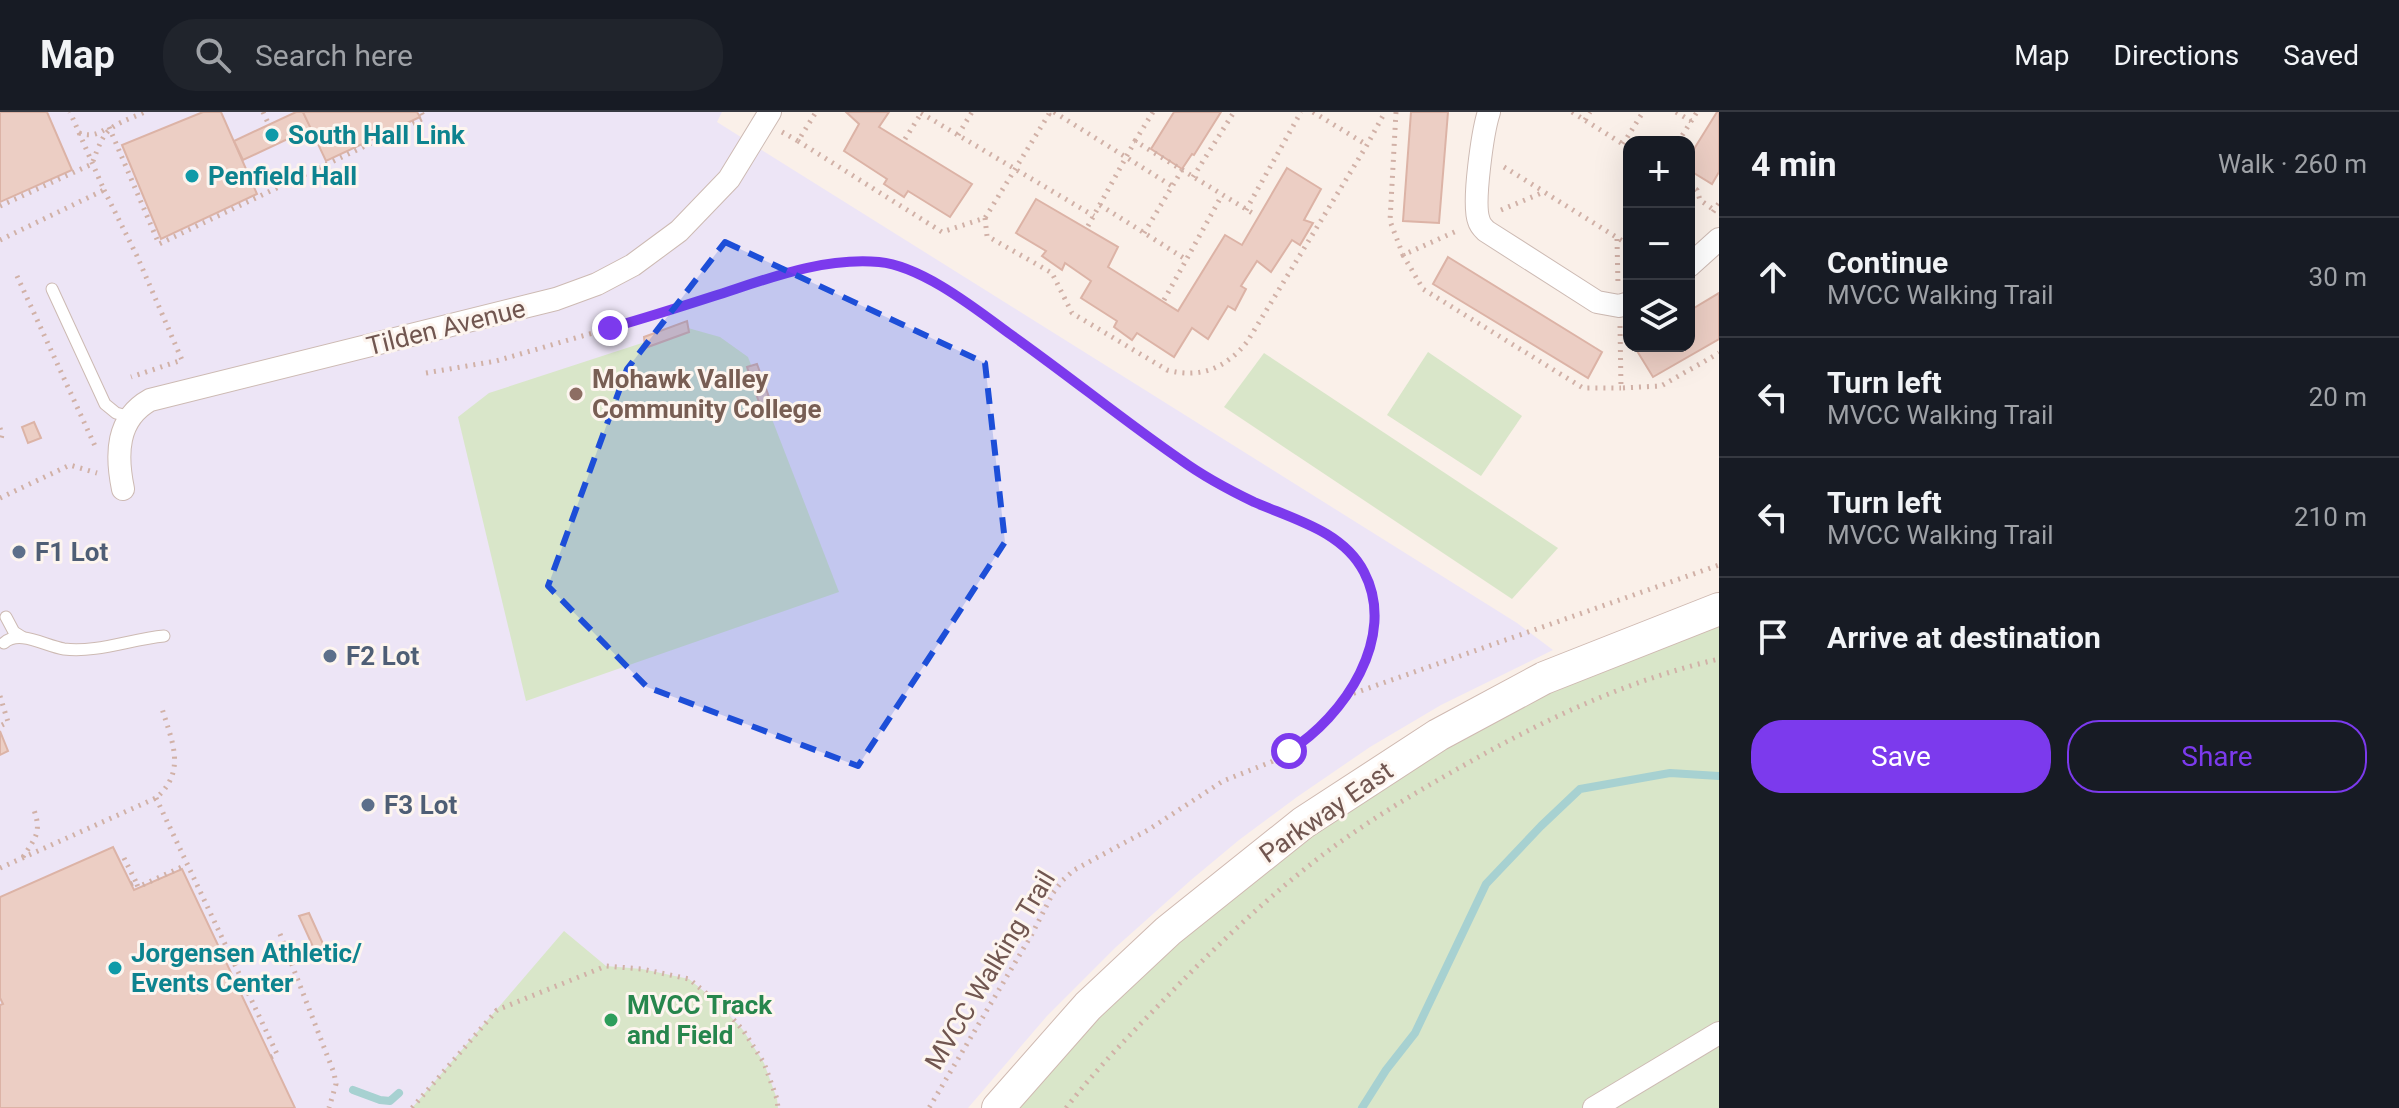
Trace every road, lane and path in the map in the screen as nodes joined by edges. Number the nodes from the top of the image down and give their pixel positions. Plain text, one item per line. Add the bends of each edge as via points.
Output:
1 (70, 112) edge
2 (145, 112) edge
3 (263, 112) edge
4 (421, 112) edge
5 (816, 112) edge
6 (922, 112) edge
7 (972, 112) edge
8 (1051, 112) edge
9 (1153, 112) edge
10 (1234, 112) edge
11 (1301, 112) edge
12 (1313, 112) edge
13 (1385, 112) edge
14 (1396, 112) edge
15 (1489, 112) edge
16 (1572, 112) edge
17 (1590, 112) edge
18 (1643, 112) edge
19 (1676, 112) edge
20 (1697, 112) edge
21 (1323, 114) edge
22 (767, 116) edge
23 (1585, 120) junction
24 (1691, 121) junction
25 (269, 125) dead end
26 (109, 127) junction
27 (79, 133) junction
28 (958, 135) junction
29 (1631, 136) edge
30 (1682, 136) edge
31 (905, 139) dead end
32 (798, 141) junction
33 (1135, 141) junction
34 (1623, 144) edge
35 (1367, 145) junction
36 (1126, 158) junction
37 (92, 164) junction
38 (1500, 165) dead end
39 (1015, 169) junction
40 (1182, 170) junction
41 (1193, 177) junction
42 (1172, 186) junction
43 (1695, 189) edge
44 (104, 190) junction
45 (1544, 192) junction
46 (1222, 195) junction
47 (1719, 203) edge
48 (1100, 205) junction
49 (0, 206) edge
50 (1246, 210) junction
51 (1714, 210) junction
52 (1498, 211) dead end
53 (1254, 214) dead end
54 (1094, 216) junction
55 (985, 218) junction
56 (1088, 226) dead end
57 (1463, 228) dead end
58 (1714, 230) edge
59 (1144, 233) junction
60 (1617, 238) junction
61 (0, 240) edge
62 (1623, 242) edge
63 (1403, 255) junction
64 (1695, 257) edge
65 (1187, 260) junction
66 (17, 276) dead end
67 (52, 289) dead end
68 (1164, 300) dead end
69 (1622, 302) edge
70 (1719, 353) edge
71 (426, 373) dead end
72 (131, 377) dead end
73 (1621, 388) junction
74 (130, 417) junction
75 (0, 428) edge
76 (0, 443) edge
77 (100, 456) dead end
78 (104, 465) dead end
79 (123, 489) dead end
80 (0, 498) edge
81 (1719, 565) edge
82 (1719, 609) edge
83 (6, 617) dead end
84 (164, 636) dead end
85 (22, 637) junction
86 (4, 643) dead end
87 (1719, 659) edge
88 (0, 696) edge
89 (1345, 697) junction
90 (161, 705) dead end
91 (0, 726) edge
92 (156, 798) junction
93 (34, 810) dead end
94 (22, 858) junction
95 (124, 858) dead end
96 (187, 865) junction
97 (0, 868) edge
98 (280, 934) dead end
99 (1719, 1033) edge
100 (271, 1057) dead end
101 (329, 1108) edge
102 (412, 1108) edge
103 (778, 1108) edge
104 (929, 1108) edge
105 (998, 1108) edge
106 (1066, 1108) edge
107 (1594, 1108) edge

1 - 27 path
2 - 26 path
3 - 25 path
4 - 26 path via 424,118 159,244
5 - 32 path
6 - 28 path
6 - 31 path
7 - 28 path
8 - 36 path
8 - 39 path
9 - 33 path
10 - 41 path
11 - 50 path
12 - 21 path
13 - 35 path
14 - 63 path via 1390,221
15 - 69 street via 1478,221 1597,302
16 - 23 path
17 - 23 path
18 - 29 path
19 - 24 path
20 - 24 path
21 - 35 path
22 - 32 path
22 - 74 street, Tilden Avenue via 729,179 679,231 597,284 556,299 158,398 142,404
23 - 34 path
24 - 30 path
26 - 27 path via 96,135
26 - 37 path
27 - 37 path
28 - 39 path
32 - 55 path via 942,232
33 - 36 path
33 - 40 path
35 - 55 path via 1247,342 1228,361 1206,372 1167,370 1072,313 1052,273 987,236
36 - 42 path
36 - 48 path
37 - 44 path
37 - 49 path
38 - 45 path
39 - 54 path
39 - 55 path
40 - 41 path
40 - 42 path
41 - 46 path
42 - 59 path
43 - 51 path
44 - 61 path
44 - 72 path via 182,360
45 - 52 path
45 - 60 path
46 - 50 path
46 - 65 path
47 - 51 path
48 - 54 path
48 - 59 path
50 - 53 path
51 - 58 path
54 - 56 path
57 - 63 path
58 - 64 street
59 - 65 path
60 - 62 path
60 - 69 path
63 - 73 path via 1423,289 1583,388
65 - 68 path
66 - 77 path
67 - 74 lane via 105,404
69 - 73 path
70 - 73 path via 1661,386
71 - 89 path, MVCC Walking Trail via 496,361 787,272 880,262 909,269 973,307 1184,463 1332,537 1355,557 1374,601 1374,624 1361,670
74 - 79 street via 119,444
75 - 76 path
78 - 80 path via 102,476 70,465
81 - 89 path
82 - 105 street, Parkway East via 1544,678 1438,735 1303,823 1168,931 1088,1006
83 - 85 lane
84 - 85 lane via 87,649 53,647
85 - 86 lane
87 - 106 path via 1629,686 1519,735 1369,822 1238,926
88 - 91 path via 8,722
89 - 104 path, MVCC Walking Trail via 1306,740 1271,762 1223,781 1063,880
90 - 92 path via 175,761 173,779
92 - 94 path
92 - 96 path
93 - 94 path via 39,824
94 - 97 path
95 - 96 path via 138,887
96 - 100 path via 277,1054
98 - 101 path via 334,1073
99 - 107 street
102 - 103 path via 497,1010 606,966 689,979 743,1030 764,1063

